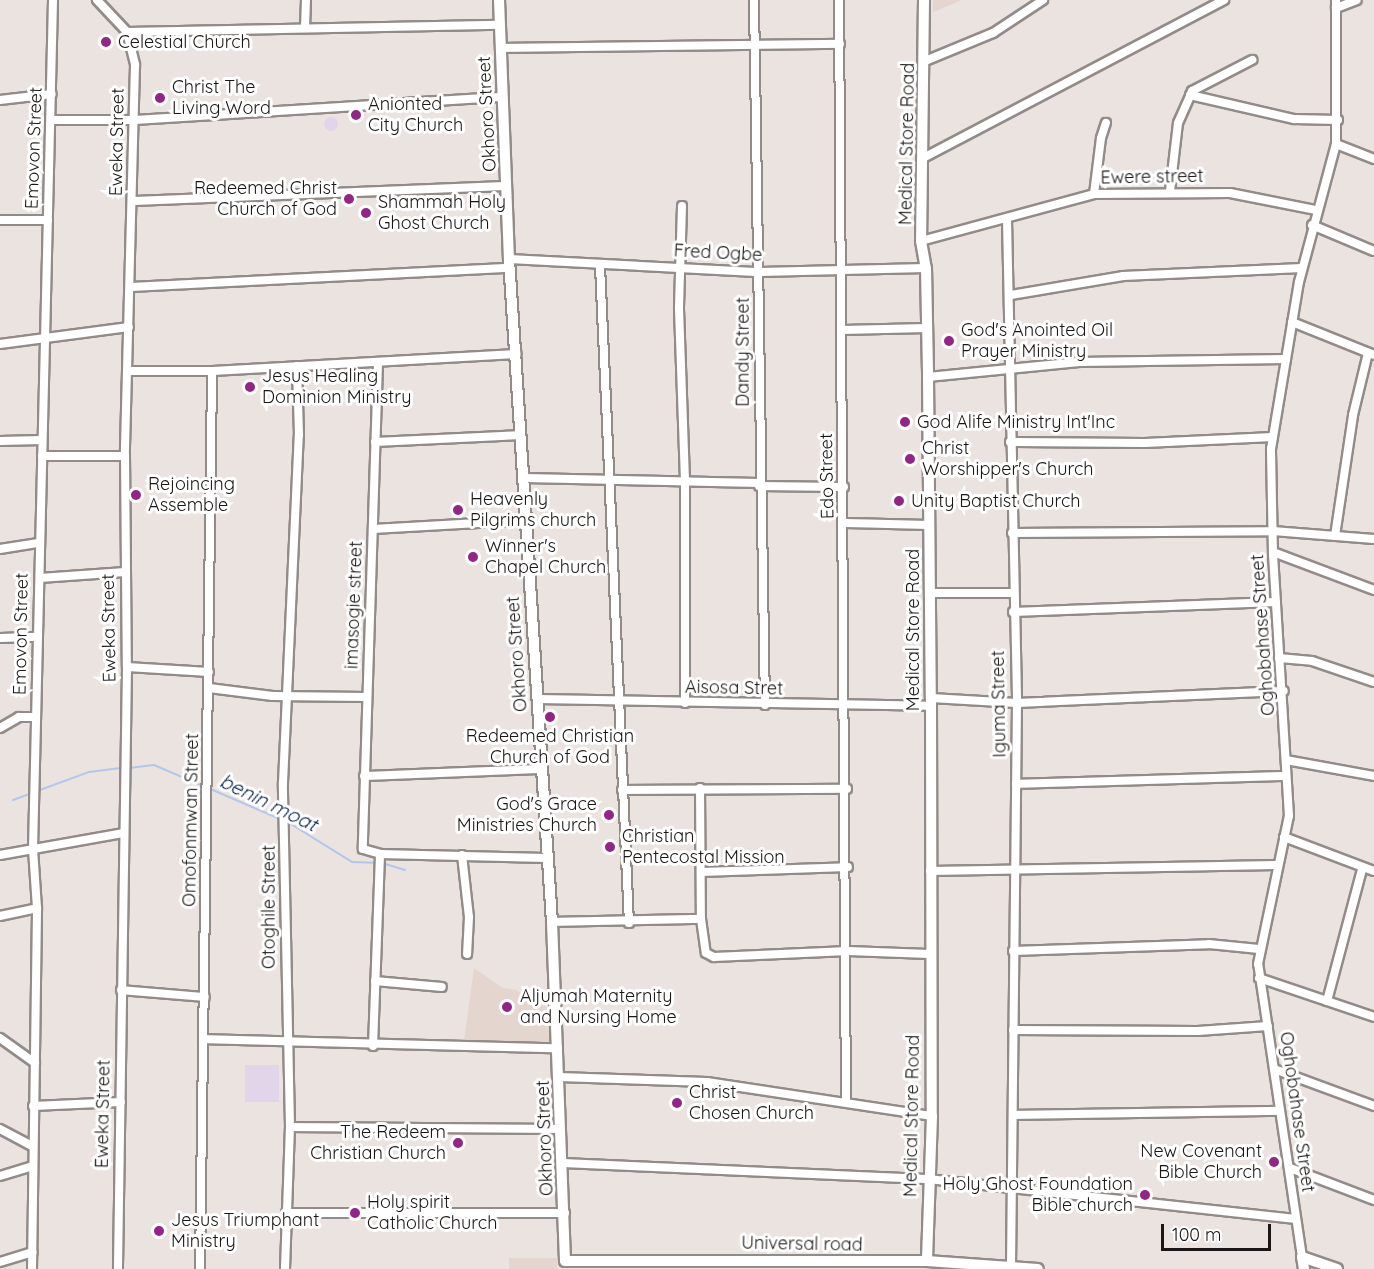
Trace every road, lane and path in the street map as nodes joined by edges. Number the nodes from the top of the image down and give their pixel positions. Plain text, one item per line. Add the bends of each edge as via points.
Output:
1 (53, 0) edge
2 (97, 0) edge
3 (306, 0) edge
4 (499, 0) edge
5 (754, 0) edge
6 (839, 0) edge
7 (924, 0) edge
8 (1043, 0) edge
9 (1224, 0) edge
10 (1357, 0) edge
11 (1336, 4) edge
12 (500, 25) junction
13 (305, 28) junction
14 (127, 32) junction
15 (840, 44) junction
16 (754, 47) junction
17 (501, 48) junction
18 (1252, 60) dead end
19 (925, 61) junction
20 (52, 94) junction
21 (1190, 94) junction
22 (503, 97) junction
23 (0, 100) edge
24 (51, 120) junction
25 (135, 120) junction
26 (1338, 120) junction
27 (1106, 123) dead end
28 (1336, 144) junction
29 (925, 157) junction
30 (1374, 159) edge
31 (507, 186) junction
32 (1170, 191) junction
33 (1094, 194) junction
34 (132, 201) junction
35 (682, 206) dead end
36 (1317, 210) junction
37 (0, 220) edge
38 (48, 220) junction
39 (1007, 220) junction
40 (1312, 225) junction
41 (921, 241) junction
42 (1374, 251) edge
43 (510, 263) junction
44 (600, 265) junction
45 (682, 267) junction
46 (926, 268) junction
47 (1302, 268) junction
48 (842, 270) junction
49 (760, 272) junction
50 (131, 287) junction
51 (1011, 295) junction
52 (1292, 322) junction
53 (129, 327) junction
54 (927, 328) junction
55 (842, 330) junction
56 (45, 339) junction
57 (0, 344) edge
58 (517, 354) junction
59 (1371, 354) edge
60 (1286, 359) junction
61 (378, 362) junction
62 (297, 366) junction
63 (1009, 368) junction
64 (127, 371) junction
65 (212, 371) junction
66 (928, 377) junction
67 (521, 435) junction
68 (1273, 437) junction
69 (42, 440) junction
70 (0, 441) edge
71 (375, 442) junction
72 (1010, 442) junction
73 (42, 456) junction
74 (125, 456) junction
75 (525, 477) junction
76 (609, 481) junction
77 (685, 483) junction
78 (759, 485) junction
79 (844, 487) junction
80 (527, 520) junction
81 (845, 523) junction
82 (929, 525) junction
83 (373, 529) junction
84 (1273, 531) junction
85 (1012, 533) junction
86 (1335, 536) junction
87 (1374, 539) edge
88 (39, 543) junction
89 (0, 549) edge
90 (1273, 552) junction
91 (125, 572) junction
92 (40, 578) junction
93 (1374, 591) edge
94 (930, 593) junction
95 (1012, 593) junction
96 (1276, 602) junction
97 (1013, 612) junction
98 (38, 637) junction
99 (0, 638) edge
100 (1279, 658) junction
101 (127, 667) junction
102 (209, 672) junction
103 (1374, 682) edge
104 (209, 688) junction
105 (1284, 691) junction
106 (288, 695) junction
107 (367, 697) junction
108 (538, 699) junction
109 (617, 702) junction
110 (930, 702) junction
111 (1017, 703) junction
112 (685, 704) junction
113 (765, 705) junction
114 (846, 707) junction
115 (36, 717) junction
116 (0, 728) edge
117 (1286, 760) junction
118 (541, 769) junction
119 (364, 776) junction
120 (1286, 776) junction
121 (1374, 776) edge
122 (1016, 784) junction
123 (700, 788) junction
124 (847, 789) junction
125 (622, 790) junction
126 (124, 832) junction
127 (1284, 837) junction
128 (33, 849) junction
129 (380, 854) junction
130 (0, 855) edge
131 (462, 855) junction
132 (546, 858) junction
133 (1277, 865) junction
134 (848, 867) junction
135 (1014, 867) junction
136 (1362, 869) junction
137 (930, 871) junction
138 (701, 872) junction
139 (1374, 872) edge
140 (37, 908) junction
141 (0, 916) edge
142 (701, 919) junction
143 (552, 922) junction
144 (629, 923) junction
145 (1259, 949) junction
146 (848, 951) junction
147 (1013, 951) junction
148 (467, 954) dead end
149 (929, 954) junction
150 (1259, 978) junction
151 (375, 981) junction
152 (442, 987) dead end
153 (121, 990) junction
154 (205, 997) junction
155 (1327, 1001) junction
156 (1374, 1017) edge
157 (1268, 1026) junction
158 (1013, 1030) junction
159 (0, 1038) edge
160 (203, 1039) junction
161 (286, 1044) junction
162 (373, 1046) junction
163 (558, 1048) junction
164 (34, 1063) junction
165 (1274, 1069) junction
166 (559, 1077) junction
167 (846, 1101) junction
168 (121, 1102) junction
169 (33, 1106) junction
170 (1374, 1106) edge
171 (1280, 1111) junction
172 (1014, 1115) junction
173 (932, 1116) junction
174 (290, 1127) junction
175 (0, 1129) edge
176 (560, 1129) junction
177 (32, 1146) junction
178 (561, 1163) junction
179 (32, 1166) junction
180 (1290, 1168) junction
181 (0, 1176) edge
182 (928, 1179) junction
183 (1011, 1188) junction
184 (1374, 1200) edge
185 (286, 1213) junction
186 (565, 1213) junction
187 (1296, 1219) junction
188 (32, 1252) junction
189 (1302, 1257) junction
190 (927, 1261) junction
191 (0, 1262) edge
192 (648, 1264) edge
193 (729, 1264) edge
194 (566, 1265) edge
195 (815, 1265) edge
196 (900, 1265) edge
197 (1011, 1265) junction
198 (982, 1266) edge
199 (32, 1269) edge
200 (118, 1269) edge
201 (200, 1269) edge
202 (285, 1269) edge
203 (1038, 1269) edge
204 (1304, 1269) edge
205 (1336, 1269) edge

1 - 20 street, Emovon Street
2 - 14 street, Eweka Street
3 - 13 street
4 - 12 street, Okhoro Street
5 - 16 street, Dandy Street
6 - 15 street, Edo Street
7 - 19 street, Medical Store Road
8 - 19 street via 993,33
9 - 29 street
10 - 11 street
11 - 26 street, Oghobahase Street
12 - 13 street
12 - 17 street, Okhoro Street
13 - 14 street
14 - 25 street, Eweka Street via 135,64
15 - 16 street
15 - 48 street, Edo Street
16 - 17 street via 650,44
16 - 49 street, Dandy Street
17 - 22 street, Okhoro Street
18 - 21 street via 1217,75
19 - 29 street, Medical Store Road
20 - 23 street
20 - 24 street, Emovon Street
21 - 26 street via 1294,119
21 - 32 street via 1178,123
22 - 25 street
22 - 31 street, Okhoro Street
24 - 25 street
24 - 38 street, Emovon Street
25 - 34 street, Eweka Street
26 - 28 street, Oghobahase Street
27 - 33 street
28 - 30 street
28 - 36 street, Oghobahase Street
29 - 41 street, Medical Store Road
31 - 34 street
31 - 43 street, Okhoro Street
32 - 33 street, Ewere street
32 - 36 street, Ewere street via 1277,199
33 - 39 street, Ewere street
34 - 50 street, Eweka Street
35 - 45 street
36 - 40 street, Oghobahase Street
37 - 38 street
38 - 56 street, Emovon Street
39 - 41 street, Ewere street
39 - 51 street, Iguma Street
40 - 42 street
40 - 47 street, Oghobahase Street
41 - 46 street, Medical Store Road
43 - 44 street, Fred Ogbe
43 - 50 street, Fred Ogbe
43 - 58 street, Okhoro Street
44 - 45 street, Fred Ogbe
44 - 76 street
45 - 49 street, Fred Ogbe
45 - 77 street via 679,309
46 - 48 street, Fred Ogbe
46 - 54 street, Medical Store Road
47 - 51 street via 1123,276
47 - 52 street, Oghobahase Street
48 - 49 street, Fred Ogbe
48 - 55 street, Edo Street
49 - 78 street, Dandy Street
50 - 53 street, Eweka Street
51 - 63 street, Iguma Street
52 - 59 street
52 - 60 street, Oghobahase Street
53 - 56 street
53 - 64 street, Eweka Street
54 - 55 street
54 - 66 street, Medical Store Road
55 - 79 street, Edo Street
56 - 57 street
56 - 69 street, Emovon Street
58 - 61 street
58 - 67 street, Okhoro Street
59 - 86 street via 1352,426
60 - 63 street via 1146,359
60 - 68 street, Oghobahase Street
61 - 62 street
61 - 71 street, imasogie street
62 - 65 street
62 - 106 street, Otoghile Street via 299,435
63 - 66 street
63 - 72 street, Iguma Street
64 - 65 street
64 - 74 street, Eweka Street
65 - 102 street, Omofonmwan Street
66 - 82 street, Medical Store Road
67 - 71 street
67 - 75 street, Okhoro Street
68 - 72 street via 1146,444
68 - 84 street, Oghobahase Street
69 - 70 street
69 - 73 street, Emovon Street
71 - 83 street, imasogie street
72 - 85 street, Iguma Street
73 - 74 street
73 - 88 street, Emovon Street
74 - 91 street, Eweka Street
75 - 76 street
75 - 80 street, Okhoro Street
76 - 77 street
76 - 109 street
77 - 78 street
77 - 112 street
78 - 79 street
78 - 113 street, Dandy Street
79 - 81 street, Edo Street
80 - 83 street
80 - 108 street, Okhoro Street
81 - 82 street
81 - 114 street, Edo Street
82 - 94 street, Medical Store Road
83 - 107 street, imasogie street
84 - 85 street
84 - 86 street
84 - 90 street, Oghobahase Street
85 - 95 street, Iguma Street
86 - 87 street
88 - 89 street
88 - 92 street, Emovon Street
90 - 93 street
90 - 96 street, Oghobahase Street
91 - 92 street
91 - 101 street, Eweka Street
92 - 98 street, Emovon Street
94 - 95 street
94 - 110 street, Medical Store Road
95 - 97 street, Iguma Street
96 - 97 street
96 - 100 street, Oghobahase Street
97 - 111 street, Iguma Street
98 - 99 street
98 - 115 street, Emovon Street
100 - 103 street via 1312,661
100 - 105 street, Oghobahase Street
101 - 102 street
101 - 126 street, Eweka Street
102 - 104 street, Omofonmwan Street
104 - 106 street
104 - 154 street, Omofonmwan Street
105 - 111 street, Aisosa Stret
105 - 117 street, Oghobahase Street
106 - 107 street
106 - 161 street, Otoghile Street via 283,783
107 - 119 street, imasogie street
108 - 109 street, Aisosa Stret
108 - 118 street, Okhoro Street
109 - 112 street, Aisosa Stret
109 - 125 street
110 - 111 street, Aisosa Stret
110 - 114 street, Aisosa Stret
110 - 137 street, Medical Store Road
111 - 122 street, Iguma Street
112 - 113 street, Aisosa Stret
113 - 114 street, Aisosa Stret
114 - 124 street, Edo Street
115 - 116 street via 19,717
115 - 128 street, Emovon Street
117 - 120 street, Oghobahase Street
117 - 121 street
118 - 119 street
118 - 132 street, Okhoro Street
119 - 129 street, imasogie street via 363,849
120 - 122 street
120 - 127 street, Oghobahase Street via 1289,816
122 - 135 street, Iguma Street
123 - 124 street
123 - 125 street
123 - 138 street
124 - 134 street, Edo Street
125 - 144 street
126 - 128 street
126 - 153 street, Eweka Street
127 - 133 street, Oghobahase Street
127 - 136 street
128 - 130 street
128 - 140 street, Emovon Street
129 - 131 street
129 - 151 street
131 - 132 street
131 - 148 street via 469,917
132 - 143 street, Okhoro Street
133 - 135 street
133 - 145 street, Oghobahase Street
134 - 138 street
134 - 146 street, Edo Street
135 - 137 street
135 - 147 street, Iguma Street
136 - 139 street
136 - 155 street
137 - 149 street, Medical Store Road
138 - 142 street
140 - 141 street
140 - 164 street, Emovon Street
142 - 144 street
142 - 146 street via 702,946 714,957
143 - 144 street
143 - 163 street, Okhoro Street
145 - 147 street via 1209,944
145 - 150 street, Oghobahase Street
146 - 149 street
146 - 167 street, Edo Street
147 - 158 street, Iguma Street
149 - 173 street, Medical Store Road
150 - 155 street
150 - 157 street, Oghobahase Street
151 - 152 street
151 - 162 street
153 - 154 street
153 - 168 street, Eweka Street
154 - 160 street, Omofonmwan Street
155 - 156 street
157 - 158 street via 1198,1031
157 - 165 street, Oghobahase Street
158 - 172 street, Iguma Street
159 - 164 street
160 - 161 street
160 - 201 street, Omofonmwan Street
161 - 162 street
161 - 174 street, Otoghile Street
162 - 163 street
163 - 166 street, Okhoro Street
164 - 169 street, Emovon Street
165 - 170 street
165 - 171 street, Oghobahase Street
166 - 167 street via 707,1083
166 - 176 street, Okhoro Street
167 - 173 street
168 - 169 street
168 - 200 street, Eweka Street
169 - 177 street, Emovon Street
171 - 172 street
171 - 180 street, Oghobahase Street
172 - 183 street, Iguma Street
173 - 182 street, Medical Store Road
174 - 176 street
174 - 185 street, Otoghile Street
175 - 177 street
176 - 178 street, Okhoro Street
177 - 179 street, Emovon Street
178 - 182 street
178 - 186 street, Okhoro Street
179 - 181 street
179 - 188 street, Emovon Street
180 - 184 street
180 - 187 street, Oghobahase Street
182 - 183 street
182 - 190 street, Medical Store Road
183 - 187 street
183 - 197 street, Iguma Street
185 - 186 street
185 - 202 street, Otoghile Street
186 - 194 street, Okhoro Street
187 - 189 street, Oghobahase Street
188 - 191 street
188 - 199 street, Emovon Street
189 - 204 street, Oghobahase Street
189 - 205 street
190 - 196 street, Universal road
190 - 198 street, Universal road
192 - 193 street, Universal road
192 - 194 street, Universal road
193 - 195 street, Universal road
195 - 196 street, Universal road
197 - 198 street, Universal road
197 - 203 street, Universal road

